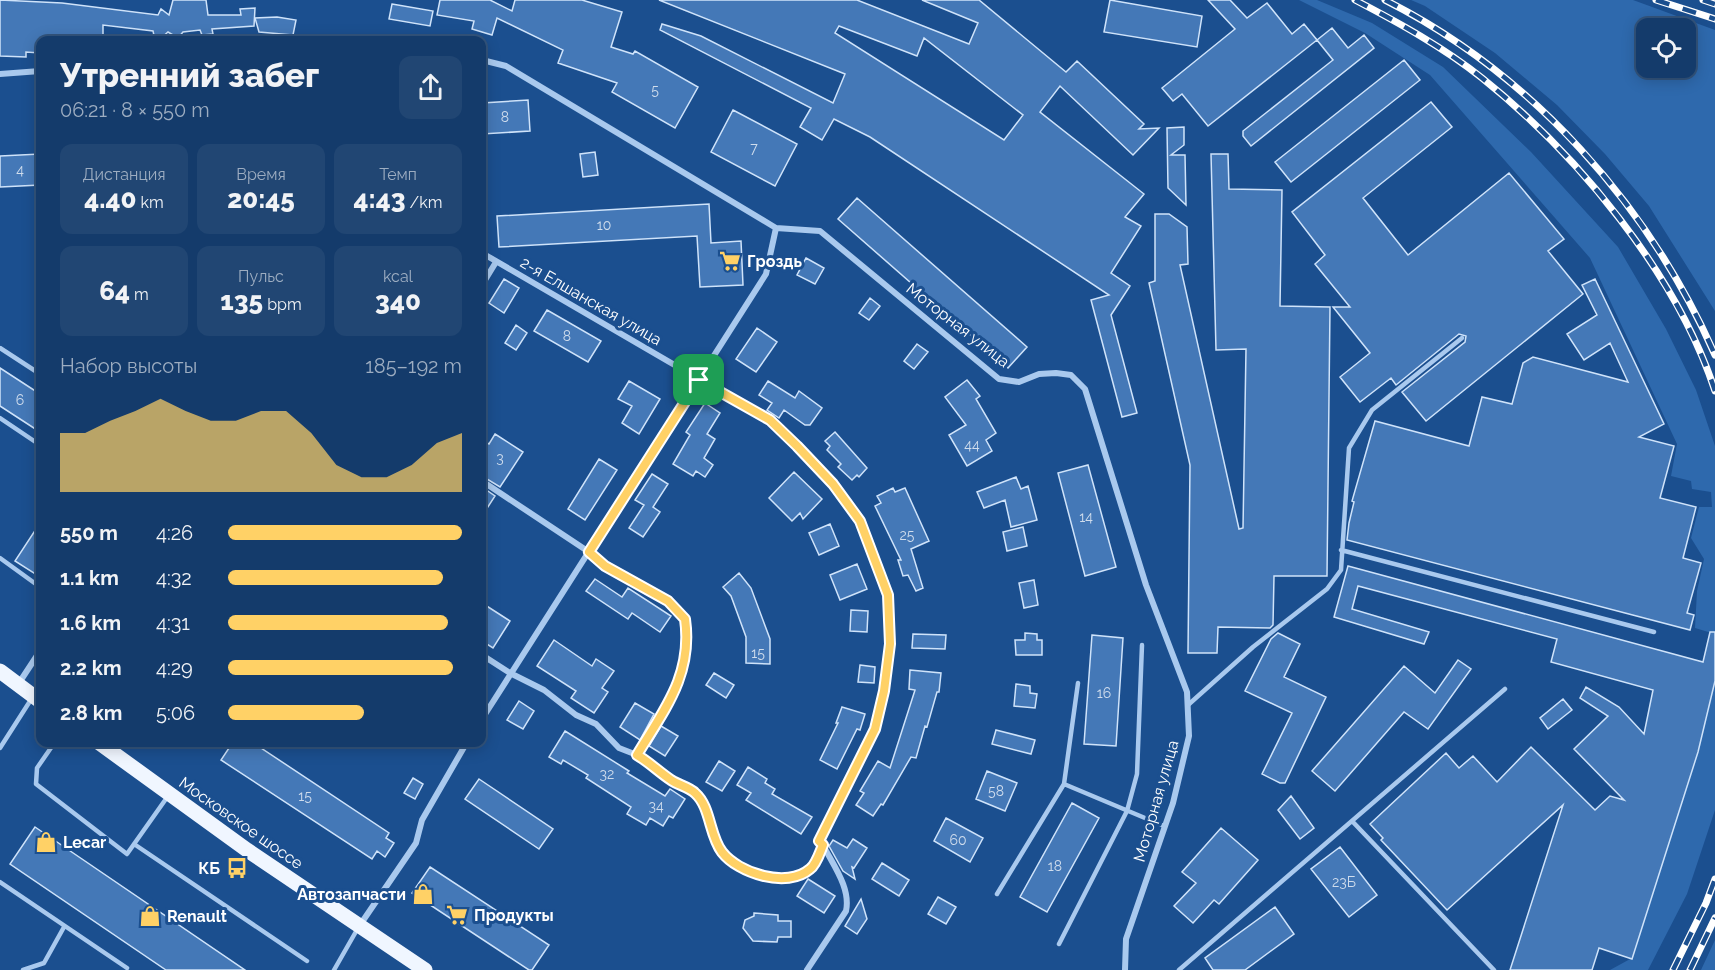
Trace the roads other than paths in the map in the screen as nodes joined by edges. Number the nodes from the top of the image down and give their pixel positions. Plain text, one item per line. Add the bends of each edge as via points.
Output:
1 (486, 61) edge
2 (36, 71) edge
3 (0, 74) edge
4 (776, 228) junction
5 (486, 255) edge
6 (496, 262) junction
7 (486, 278) edge
8 (1462, 338) dead end
9 (0, 348) edge
10 (36, 371) edge
11 (699, 380) junction
12 (0, 418) edge
13 (36, 442) edge
14 (486, 484) edge
15 (1341, 550) junction
16 (589, 552) junction
17 (0, 558) edge
18 (36, 584) edge
19 (1653, 632) dead end
20 (1142, 645) dead end
21 (36, 657) edge
22 (486, 658) edge
23 (0, 671) edge
24 (510, 673) junction
25 (1078, 683) dead end
26 (18, 684) junction
27 (1505, 689) dead end
28 (36, 697) edge
29 (36, 699) edge
30 (1188, 705) junction
31 (486, 712) edge
32 (52, 747) edge
33 (105, 747) edge
34 (464, 747) edge
35 (0, 748) edge
36 (637, 755) junction
37 (1064, 784) junction
38 (695, 793) joint
39 (170, 794) junction
40 (1127, 811) junction
41 (1352, 821) junction
42 (1164, 826) junction
43 (134, 844) junction
44 (823, 845) junction
45 (0, 882) edge
46 (997, 894) dead end
47 (64, 927) junction
48 (359, 927) junction
49 (1059, 944) dead end
50 (307, 961) dead end
51 (127, 969) edge
52 (23, 970) edge
53 (334, 970) edge
54 (425, 970) edge
55 (807, 970) edge
56 (1125, 970) edge
57 (1179, 970) edge
58 (1494, 970) edge

1 - 4 street, Моторная улица via 506,66
2 - 3 street
4 - 11 street via 766,274
4 - 30 street, Моторная улица via 820,231 999,379 1019,382 1039,374 1056,373 1071,375 1085,389 1146,585 1187,692
5 - 6 street, 2-я Елшанская улица
6 - 7 street
6 - 11 street, 2-я Елшанская улица
8 - 15 lane via 1372,410 1349,448
9 - 10 lane
11 - 16 street
11 - 44 street, 2-я Елшанская улица via 770,420 833,484 860,521 888,595 890,644 880,710 875,729 819,841
12 - 13 lane
14 - 16 street
15 - 19 lane
15 - 30 lane via 1341,570 1327,589
16 - 24 street
16 - 36 street via 605,566 668,601 685,619 687,652 680,680
17 - 18 lane
20 - 40 lane via 1137,774
21 - 26 street
22 - 24 street
23 - 26 main road
24 - 31 street
24 - 36 street via 544,690 576,715 596,724 619,748
25 - 37 lane
26 - 28 main road
27 - 41 lane
29 - 35 lane
30 - 42 street, Моторная улица via 1189,736
32 - 43 lane via 37,768 36,784 127,854
33 - 39 main road, Московское шоссе
34 - 48 street via 422,820 416,843
36 - 38 street
37 - 40 lane
37 - 46 lane
38 - 44 lane via 722,851 737,866 758,875 794,877 810,869
39 - 43 lane
39 - 48 main road, Московское шоссе
40 - 42 lane
40 - 49 lane
41 - 57 lane
41 - 58 lane
42 - 56 street, Моторная улица via 1126,939
43 - 50 lane
44 - 55 street via 848,900 846,911
45 - 47 lane
47 - 51 lane
47 - 52 lane via 44,963
48 - 53 lane
48 - 54 main road, Московское шоссе

